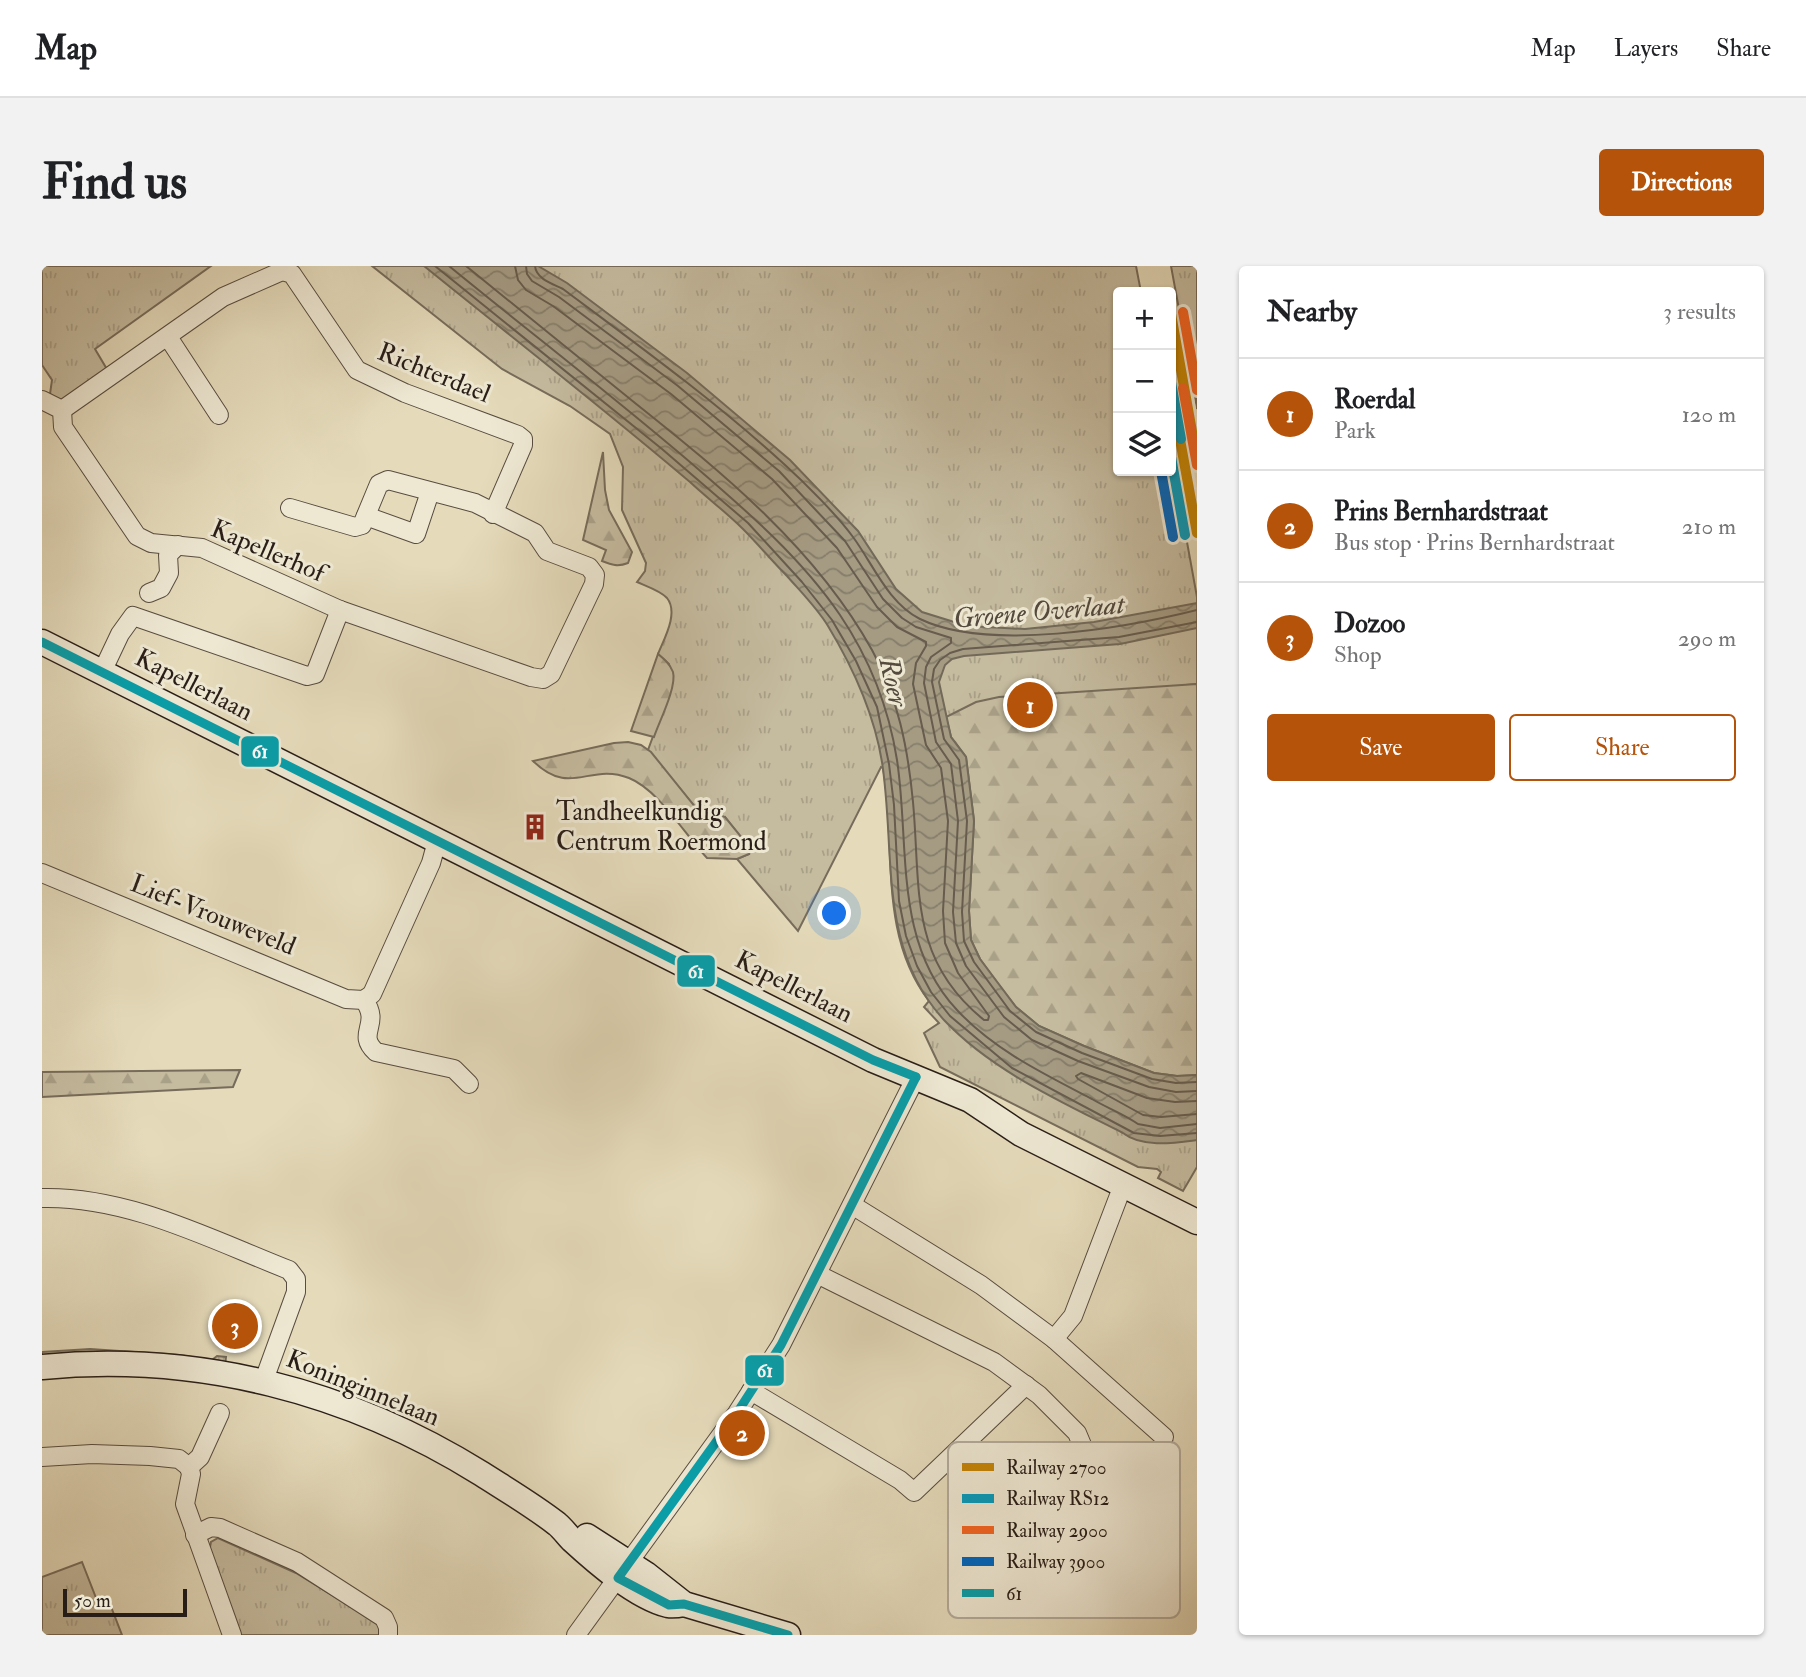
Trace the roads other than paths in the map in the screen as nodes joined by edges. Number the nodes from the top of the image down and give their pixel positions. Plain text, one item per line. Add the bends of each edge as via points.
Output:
1 (168, 337) junction
2 (42, 400) edge
3 (62, 411) junction
4 (219, 415) dead end
5 (430, 492) junction
6 (290, 508) dead end
7 (493, 514) junction
8 (366, 516) junction
9 (178, 545) junction
10 (149, 593) dead end
11 (340, 610) junction
12 (42, 642) edge
13 (102, 672) junction
14 (315, 674) joint
15 (437, 842) junction
16 (42, 873) edge
17 (364, 1000) junction
18 (916, 1077) junction
19 (469, 1084) dead end
20 (1124, 1185) junction
21 (42, 1198) edge
22 (852, 1205) junction
23 (1197, 1222) edge
24 (817, 1274) junction
25 (1054, 1339) junction
26 (42, 1367) edge
27 (264, 1380) junction
28 (1026, 1385) junction
29 (751, 1391) junction
30 (220, 1413) dead end
31 (1164, 1437) dead end
32 (966, 1442) edge
33 (1081, 1442) edge
34 (42, 1457) edge
35 (948, 1460) edge
36 (189, 1467) junction
37 (195, 1535) junction
38 (624, 1570) junction
39 (232, 1635) edge
40 (388, 1635) edge
41 (576, 1635) edge
42 (788, 1635) edge

1 - 3 street
1 - 4 street
1 - 7 street, Richterdael via 223,297 282,271 292,274 357,370 523,439
2 - 3 street
3 - 9 street, Kapellerhof via 63,427 137,536
5 - 7 street via 475,503
5 - 8 street via 388,480 379,484
5 - 8 street via 416,534
6 - 8 street via 355,527 362,525
7 - 11 street, Kapellerhof via 535,533 547,551 589,567 595,575 551,674 543,679 531,677
9 - 10 street via 168,555 169,573 161,588
9 - 11 street, Kapellerhof via 202,548
11 - 14 street, Kapellerhof
12 - 13 street, Kapellerlaan
13 - 14 street, Kapellerlaan via 133,617 307,676
13 - 15 street, Kapellerlaan
15 - 17 street via 372,994
15 - 18 street, Kapellerlaan via 873,1060
16 - 17 street, Lief-Vrouweveld via 346,999
17 - 19 street via 372,1021 366,1035 376,1052 454,1069
18 - 20 street, Kapellerlaan via 970,1100 1021,1134
18 - 22 street
20 - 23 street, Kapellerlaan
20 - 25 street via 1073,1316
21 - 27 street via 72,1197 124,1207 289,1270 296,1279 296,1292
22 - 24 street
22 - 25 street via 981,1285
24 - 28 street via 994,1362
24 - 29 street
25 - 31 street
26 - 27 street, Koninginnelaan via 141,1364
27 - 38 street, Koninginnelaan via 338,1404 433,1447 558,1525 579,1530
28 - 32 street
28 - 33 street via 1077,1433
29 - 35 street via 914,1492
29 - 38 street
30 - 36 street via 200,1457
34 - 36 street via 150,1456 180,1459
36 - 37 street via 185,1504
37 - 39 street
37 - 40 street via 220,1528 297,1562 384,1618
38 - 41 street
38 - 42 street, Koninginnelaan via 670,1605 684,1604

